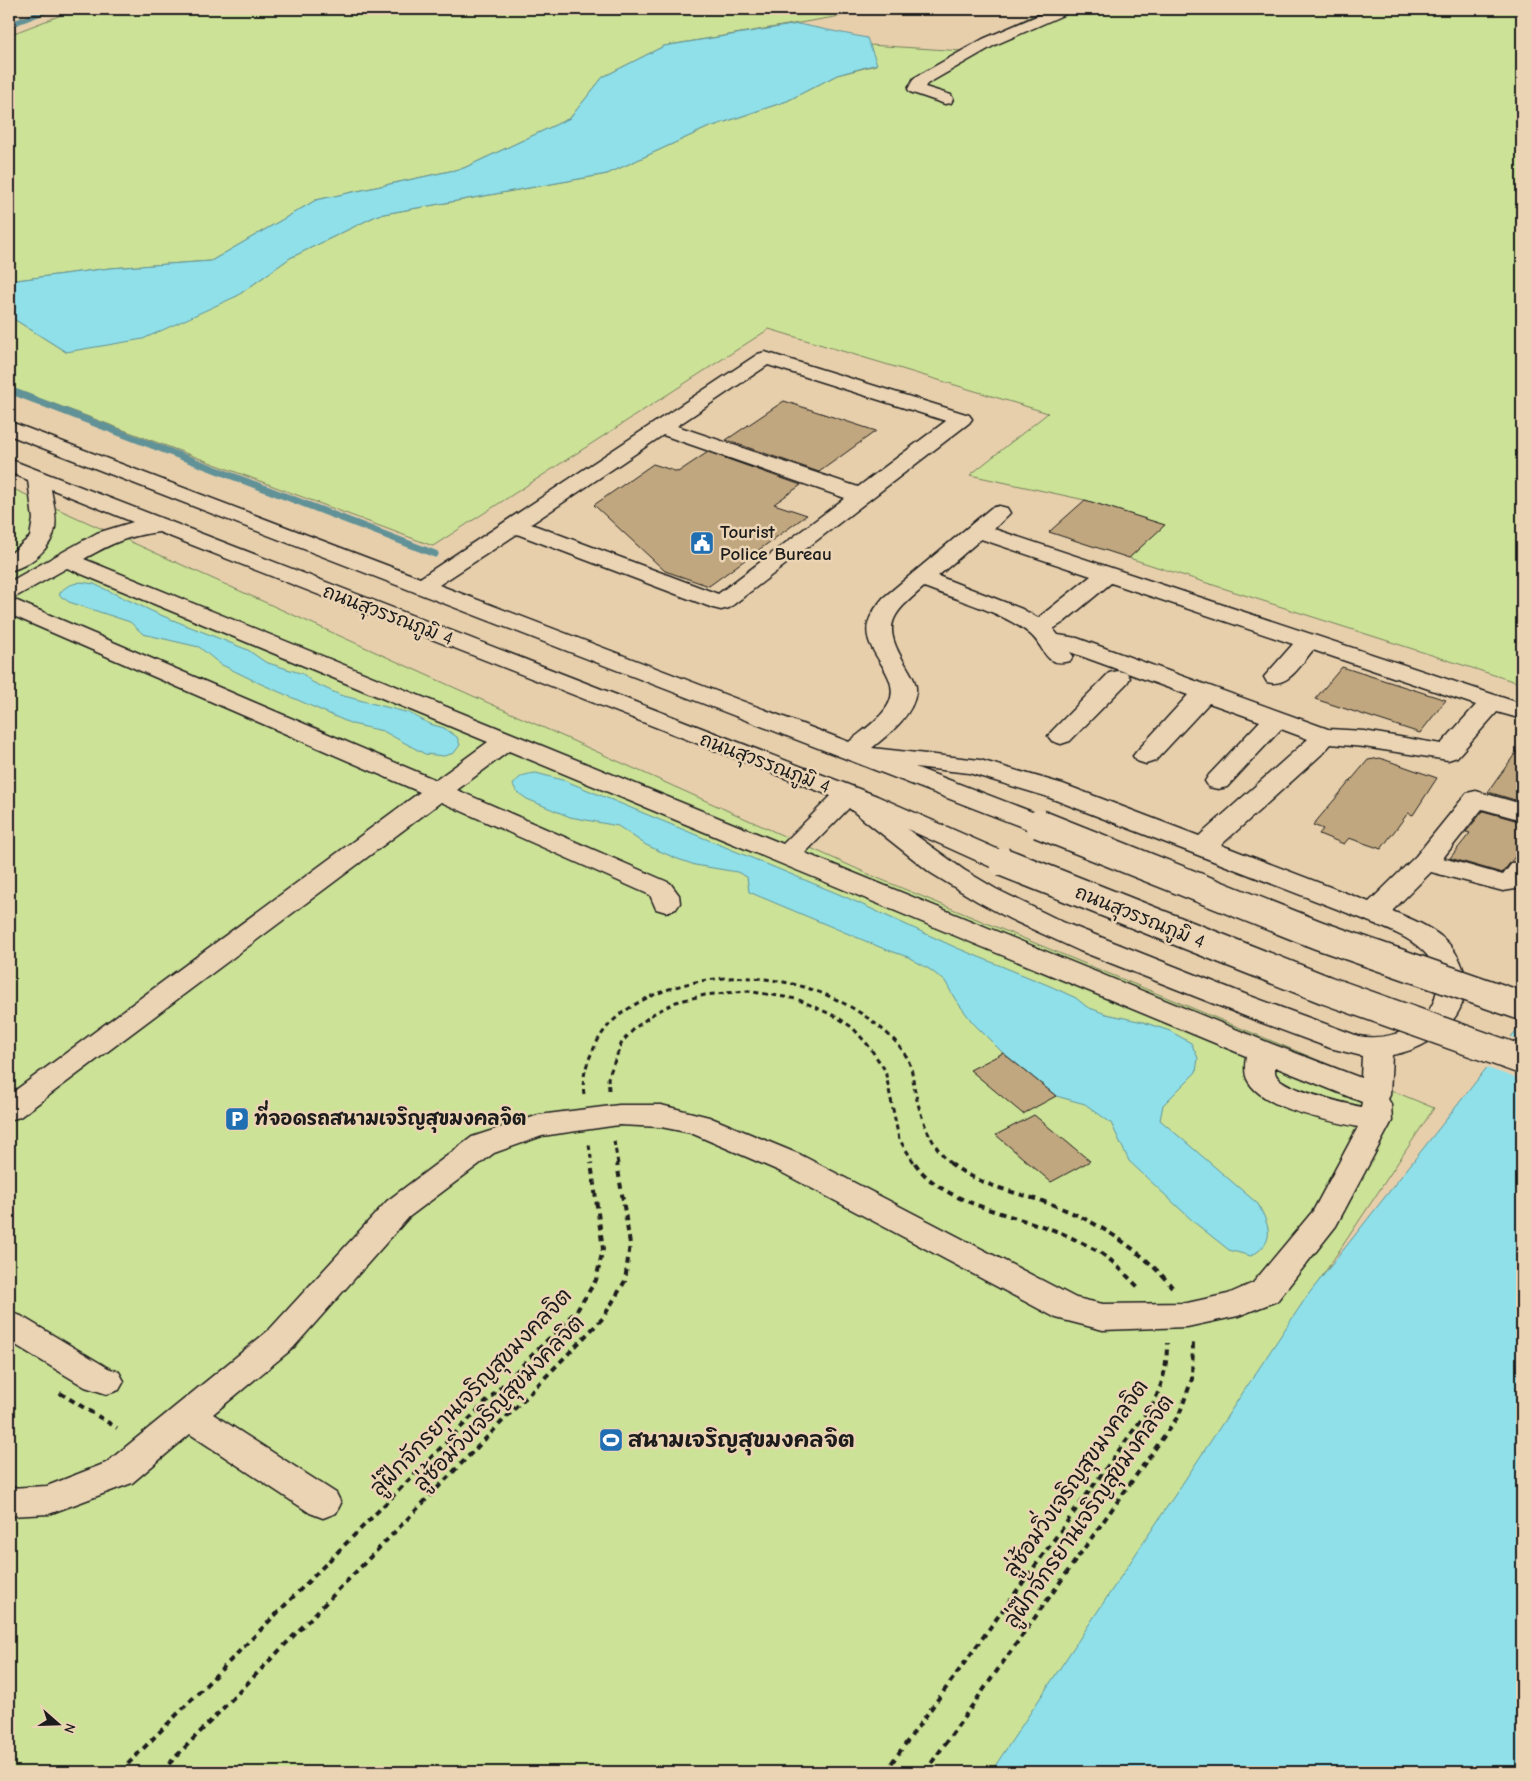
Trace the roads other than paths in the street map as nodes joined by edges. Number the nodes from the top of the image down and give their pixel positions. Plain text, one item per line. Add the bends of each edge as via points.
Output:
1 (1065, 9) edge
2 (945, 99) dead end
3 (660, 427) junction
4 (9, 428) edge
5 (9, 466) edge
6 (38, 477) junction
7 (862, 496) junction
8 (999, 513) dead end
9 (159, 525) junction
10 (514, 525) junction
11 (978, 530) junction
12 (67, 560) junction
13 (9, 564) edge
14 (1107, 574) junction
15 (922, 578) junction
16 (423, 586) junction
17 (9, 591) edge
18 (9, 606) edge
19 (1045, 635) junction
20 (1308, 641) junction
21 (1118, 678) junction
22 (1276, 678) dead end
23 (1198, 699) junction
24 (1492, 702) junction
25 (1522, 712) edge
26 (1270, 725) junction
27 (1061, 736) dead end
28 (506, 741) junction
29 (1319, 743) junction
30 (853, 753) junction
31 (1146, 756) dead end
32 (1218, 781) dead end
33 (439, 790) junction
34 (848, 795) junction
35 (1522, 812) edge
36 (1203, 848) junction
37 (786, 856) junction
38 (1426, 862) junction
39 (1522, 869) edge
40 (666, 903) dead end
41 (1373, 912) junction
42 (1522, 1006) edge
43 (1376, 1048) junction
44 (1522, 1060) edge
45 (1376, 1108) junction
46 (9, 1110) edge
47 (9, 1325) edge
48 (107, 1381) dead end
49 (187, 1415) junction
50 (9, 1502) edge
51 (322, 1503) dead end

1 - 2 street via 989,42 920,81 916,89
3 - 7 street
3 - 7 street via 765,358 962,419
3 - 10 street
4 - 16 street, ถนนสุวรรณภูมิ 4
5 - 6 street, ถนนสุวรรณภูมิ 4
6 - 9 street, ถนนสุวรรณภูมิ 4
6 - 13 street via 45,531 38,544
7 - 10 street via 721,603
8 - 11 street
9 - 12 street via 105,538
9 - 34 street, ถนนสุวรรณภูมิ 4
10 - 16 street
11 - 14 street
11 - 15 street
12 - 17 street
12 - 28 street
14 - 19 street via 1056,617
14 - 20 street
15 - 19 street via 1014,614
15 - 30 street via 891,603 878,624 878,638 900,678 904,693 902,701 887,722
16 - 30 street, ถนนสุวรรณภูมิ 4
18 - 33 street
19 - 21 street via 1057,654
19 - 23 street
20 - 22 street
20 - 24 street
21 - 23 street
21 - 27 street
23 - 26 street
23 - 31 street
24 - 25 street
24 - 29 street via 1448,752 1364,739
26 - 29 street
26 - 32 street
28 - 33 street
28 - 37 street
29 - 36 street
30 - 36 street via 971,765 1054,790
30 - 42 street, ถนนสุวรรณภูมิ 4, bridge via 1318,935
33 - 40 street via 660,889
33 - 46 street
34 - 37 street
34 - 43 street via 919,853 955,877 1051,927 1325,1035
34 - 44 street, ถนนสุวรรณภูมิ 4, bridge via 1002,862 1272,971
35 - 38 street via 1476,799
36 - 41 street
37 - 45 street via 1261,1051 1262,1080 1272,1090 1292,1099
38 - 39 street via 1503,883 1512,882
38 - 41 street
41 - 43 street via 1422,936 1439,952 1450,973 1452,996 1442,1018 1420,1034 1406,1042
43 - 45 street
45 - 49 street via 1325,1218 1265,1292 1224,1308 1173,1315 1103,1317 1068,1309 790,1163 698,1124 662,1116 598,1118 539,1126 483,1145 398,1209 281,1339
47 - 48 street
49 - 50 street via 119,1473 49,1500
49 - 51 street

